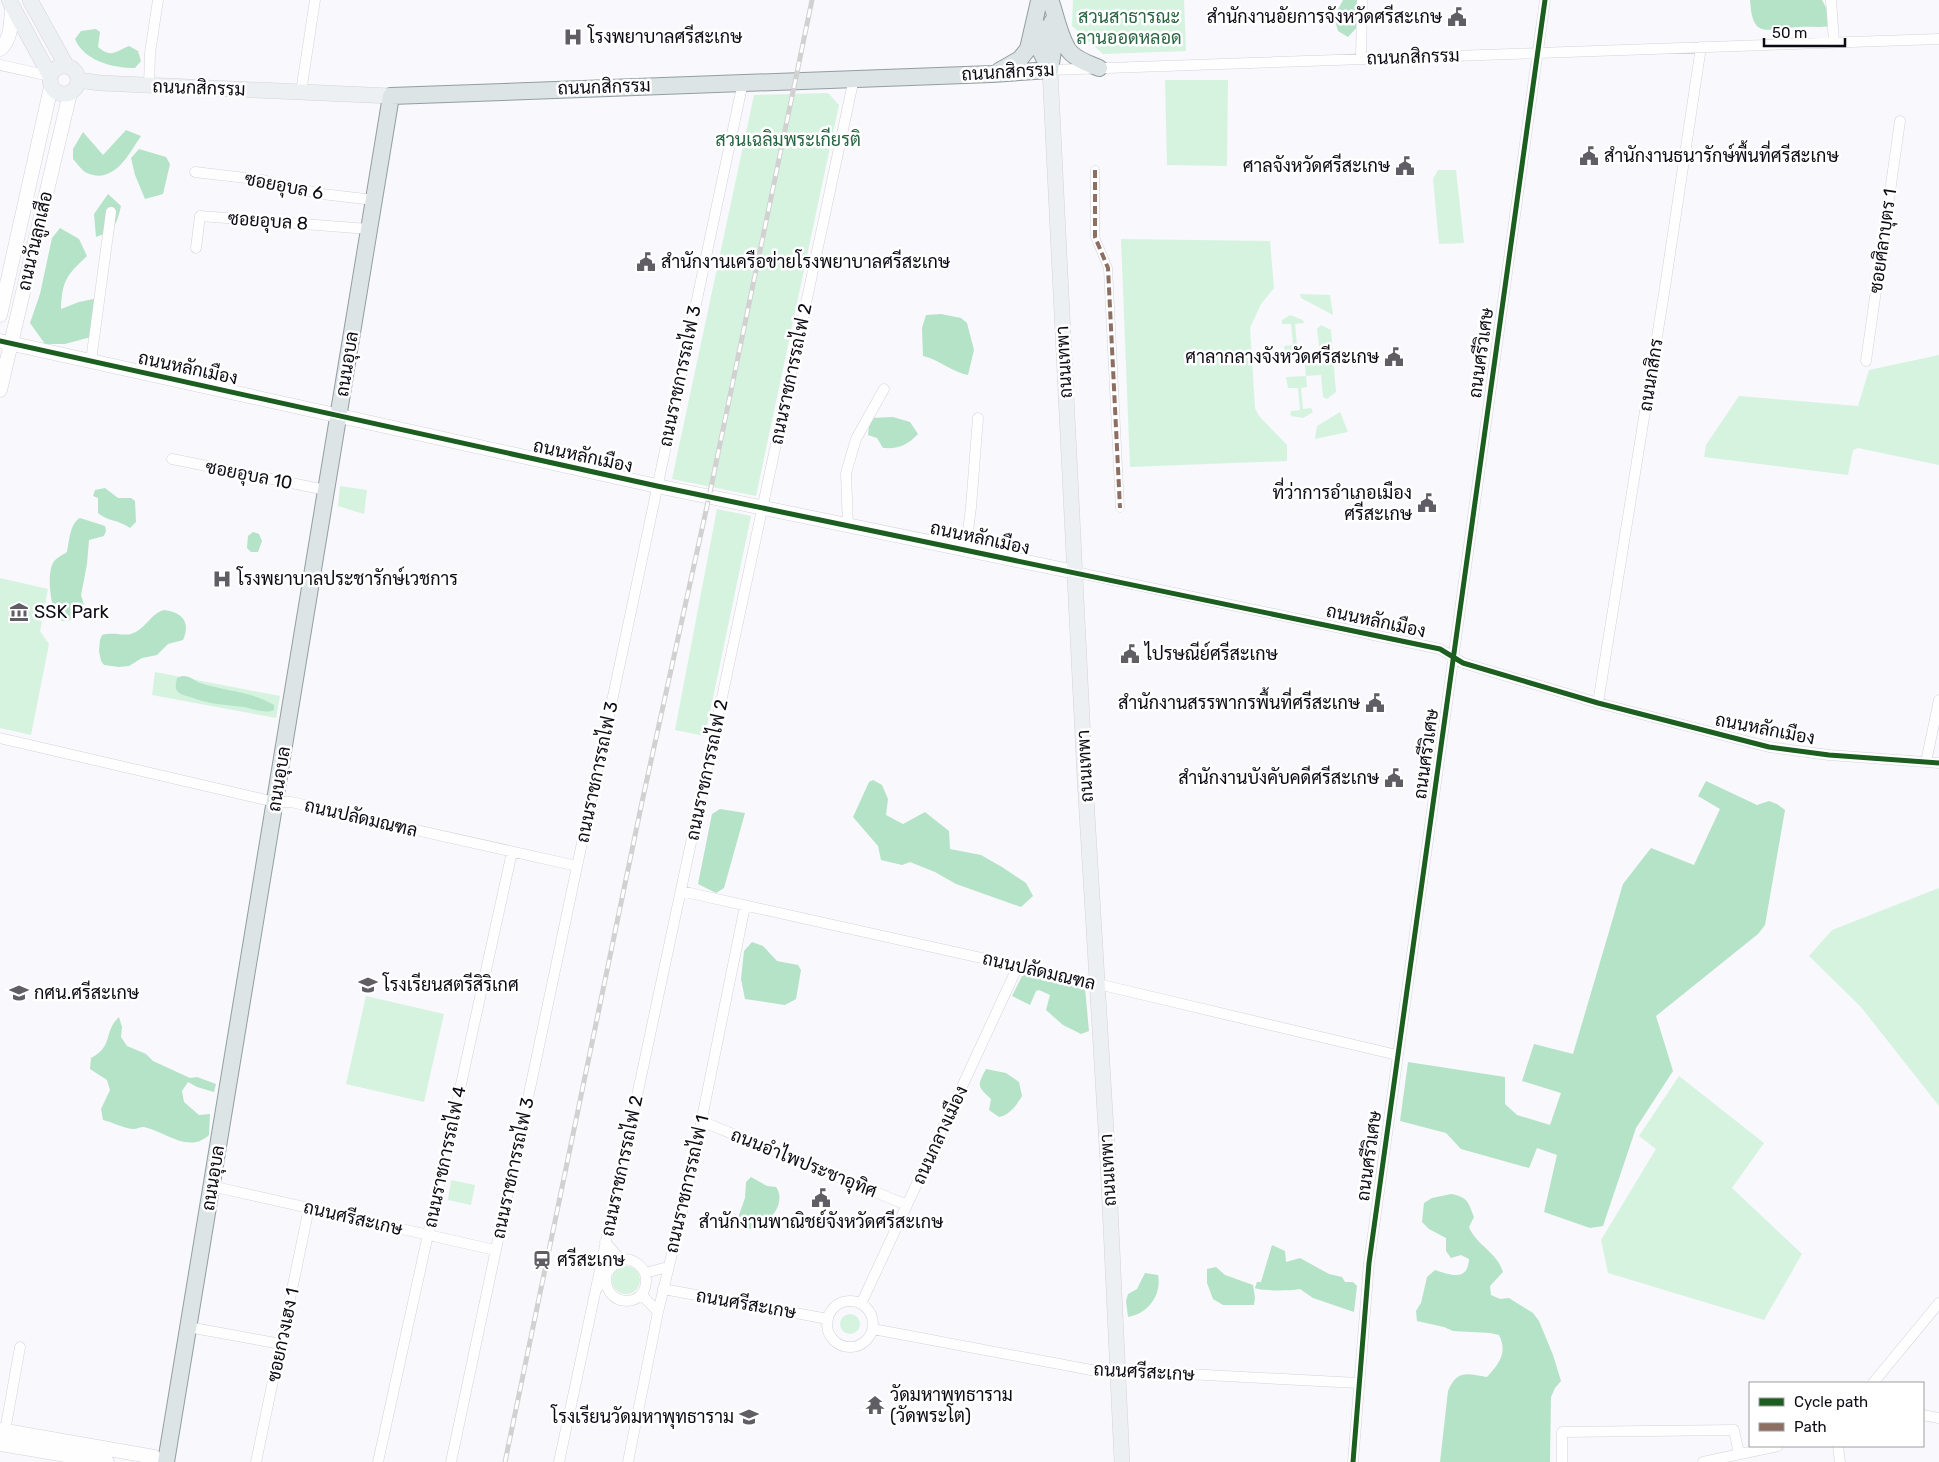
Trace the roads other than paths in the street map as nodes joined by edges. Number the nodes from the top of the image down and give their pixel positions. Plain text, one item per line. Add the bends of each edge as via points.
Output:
1 (30, 0) edge
2 (158, 0) edge
3 (315, 0) edge
4 (1362, 0) edge
5 (1545, 0) edge
6 (1831, 0) edge
7 (1045, 1) edge
8 (10, 3) edge
9 (46, 30) junction
10 (1939, 39) edge
11 (29, 40) junction
12 (1834, 42) junction
13 (1701, 47) junction
14 (0, 49) edge
15 (1537, 52) junction
16 (1361, 59) junction
17 (0, 65) edge
18 (66, 65) junction
19 (1099, 68) junction
20 (1050, 70) junction
21 (992, 74) junction
22 (854, 78) junction
23 (51, 82) junction
24 (743, 82) junction
25 (74, 86) junction
26 (149, 86) junction
27 (302, 92) junction
28 (391, 96) junction
29 (1900, 121) dead end
30 (1095, 170) dead end
31 (195, 172) dead end
32 (374, 200) junction
33 (111, 212) dead end
34 (369, 229) junction
35 (196, 248) dead end
36 (0, 315) edge
37 (5, 342) edge
38 (91, 361) junction
39 (1866, 361) dead end
40 (884, 389) dead end
41 (0, 390) edge
42 (338, 416) junction
43 (978, 418) dead end
44 (172, 459) dead end
45 (657, 486) junction
46 (326, 490) junction
47 (762, 508) junction
48 (1120, 508) dead end
49 (848, 526) junction
50 (962, 549) junction
51 (1075, 572) junction
52 (1453, 656) junction
53 (1939, 700) edge
54 (1598, 703) junction
55 (0, 738) edge
56 (1926, 762) junction
57 (1939, 763) edge
58 (275, 802) junction
59 (512, 852) junction
60 (576, 866) junction
61 (681, 891) junction
62 (746, 906) junction
63 (1018, 966) junction
64 (1098, 984) junction
65 (1397, 1055) junction
66 (701, 1121) junction
67 (211, 1186) junction
68 (907, 1205) junction
69 (310, 1208) junction
70 (428, 1235) junction
71 (605, 1242) junction
72 (495, 1250) junction
73 (622, 1260) junction
74 (668, 1266) junction
75 (645, 1273) junction
76 (602, 1275) junction
77 (663, 1289) junction
78 (641, 1294) junction
79 (1939, 1303) edge
80 (862, 1304) junction
81 (658, 1312) junction
82 (828, 1319) junction
83 (188, 1327) junction
84 (873, 1329) junction
85 (281, 1344) junction
86 (20, 1346) dead end
87 (1117, 1372) junction
88 (1875, 1382) edge
89 (1358, 1383) junction
90 (1924, 1414) edge
91 (1939, 1418) edge
92 (2, 1435) edge
93 (1773, 1447) edge
94 (1838, 1447) edge
95 (1739, 1454) junction
96 (107, 1462) edge
97 (160, 1462) edge
98 (166, 1462) edge
99 (256, 1462) edge
100 (378, 1462) edge
101 (451, 1462) edge
102 (559, 1462) edge
103 (628, 1462) edge
104 (1122, 1462) edge
105 (1353, 1462) edge
106 (1562, 1462) edge
107 (1703, 1462) edge
108 (1840, 1462) edge

1 - 9 main road
2 - 26 street
3 - 27 street
4 - 16 street
5 - 15 street, ถนนศรีวิเศษ
6 - 12 street
7 - 19 main road via 1071,53
7 - 20 main road via 1053,50
7 - 21 main road via 1028,49 1020,59
8 - 11 main road
8 - 14 street via 10,31 6,44
9 - 11 street
9 - 18 main road
10 - 12 street, ถนนกสิกรรม
11 - 23 main road
12 - 13 street, ถนนกสิกรรม
13 - 15 street, ถนนกสิกรรม
13 - 54 street, ถนนกสิกร
15 - 16 street, ถนนกสิกรรม
15 - 52 street, ถนนศรีวิเศษ
16 - 19 street, ถนนกสิกรรม
17 - 23 street
18 - 23 main road via 54,69
18 - 25 main road via 75,70
19 - 20 street, ถนนกสิกรรม
20 - 21 main road, ถนนกสิกรรม
20 - 51 main road, ถนนเทพา
21 - 22 main road, ถนนกสิกรรม
22 - 24 main road, ถนนกสิกรรม
22 - 47 street, ถนนราชการรถไฟ 2
23 - 25 main road via 58,93 66,94
23 - 36 street, ถนนวันลูกเสือ
24 - 28 main road, ถนนกสิกรรม
24 - 45 street, ถนนราชการรถไฟ 3
25 - 26 main road, ถนนกสิกรรม
25 - 37 street, ถนนวันลูกเสือ
26 - 27 main road, ถนนกสิกรรม
27 - 28 main road, ถนนกสิกรรม
28 - 32 main road, ถนนอุบล
29 - 39 street, ซอยศิลาบุตร 1
30 - 48 street via 1095,238 1108,268
31 - 32 street, ซอยอุบล 6
32 - 34 main road, ถนนอุบล
33 - 38 street
34 - 35 street, ซอยอุบล 8 via 200,216
34 - 42 main road, ถนนอุบล
37 - 38 street, ถนนหลักเมือง
37 - 41 street, ถนนวันลูกเสือ
38 - 42 street, ถนนหลักเมือง
40 - 49 street via 856,439 846,473
42 - 45 street, ถนนหลักเมือง
42 - 46 main road, ถนนอุบล
43 - 50 street via 967,540
44 - 46 street, ซอยอุบล 10
45 - 47 street, ถนนหลักเมือง
45 - 60 street, ถนนราชการรถไฟ 3
46 - 58 main road, ถนนอุบล
47 - 49 street, ถนนหลักเมือง
47 - 61 street, ถนนราชการรถไฟ 2
49 - 50 street, ถนนหลักเมือง
50 - 51 street, ถนนหลักเมือง
51 - 52 street, ถนนหลักเมือง via 1440,649
51 - 64 main road, ถนนเทพา
52 - 54 street, ถนนหลักเมือง via 1463,663
52 - 65 street, ถนนศรีวิเศษ
53 - 56 street
54 - 56 street, ถนนหลักเมือง via 1769,747
55 - 58 street, ถนนปลัดมณฑล
56 - 57 street, ถนนหลักเมือง
58 - 59 street, ถนนปลัดมณฑล via 291,802
58 - 67 main road, ถนนอุบล
59 - 60 street, ถนนปลัดมณฑล
59 - 70 street, ถนนราชการรถไฟ 4
60 - 72 street, ถนนราชการรถไฟ 3
61 - 62 street, ถนนปลัดมณฑล
61 - 71 street, ถนนราชการรถไฟ 2
62 - 63 street, ถนนปลัดมณฑล
62 - 66 street, ถนนราชการรถไฟ 1
63 - 64 street, ถนนปลัดมณฑล
63 - 68 street, ถนนกลางเมือง
64 - 65 street, ถนนปลัดมณฑล
64 - 87 main road, ถนนเทพา
65 - 89 street, ถนนศรีวิเศษ via 1369,1263
66 - 68 street, ถนนอำไพประชาอุทิศ
66 - 74 street, ถนนราชการรถไฟ 1
67 - 69 street, ถนนศรีสะเกษ
67 - 83 main road, ถนนอุบล
68 - 80 street, ถนนกลางเมือง
69 - 70 street, ถนนศรีสะเกษ
69 - 85 street, ซอยกวงเฮง 1
70 - 72 street, ถนนศรีสะเกษ
70 - 100 street, ถนนราชการรถไฟ 4
71 - 73 street
71 - 76 street, ถนนราชการรถไฟ 2
72 - 101 street, ถนนราชการรถไฟ 3
73 - 75 street via 633,1261
73 - 76 street
74 - 75 street
74 - 77 street, ถนนราชการรถไฟ 1
75 - 78 street via 646,1284
76 - 78 street via 614,1298 626,1301
76 - 102 street via 594,1292
77 - 81 street, ถนนราชการรถไฟ 1
77 - 82 street, ถนนศรีสะเกษ
78 - 81 street
79 - 88 street
80 - 82 street via 841,1303 832,1309
80 - 84 street via 871,1314
81 - 103 street, ถนนราชการรถไฟ 1
82 - 84 street via 834,1340 850,1347 868,1339
83 - 85 street
83 - 98 main road, ถนนอุบล
84 - 87 street, ถนนศรีสะเกษ
85 - 99 street, ซอยกวงเฮง 1
86 - 92 street
87 - 89 street, ถนนศรีสะเกษ
87 - 104 main road, ถนนเทพา
89 - 105 street, ถนนศรีวิเศษ
90 - 91 street
92 - 96 street
92 - 97 street via 154,1457
93 - 95 street
94 - 108 street
95 - 106 street via 1734,1430 1562,1432
95 - 107 street

